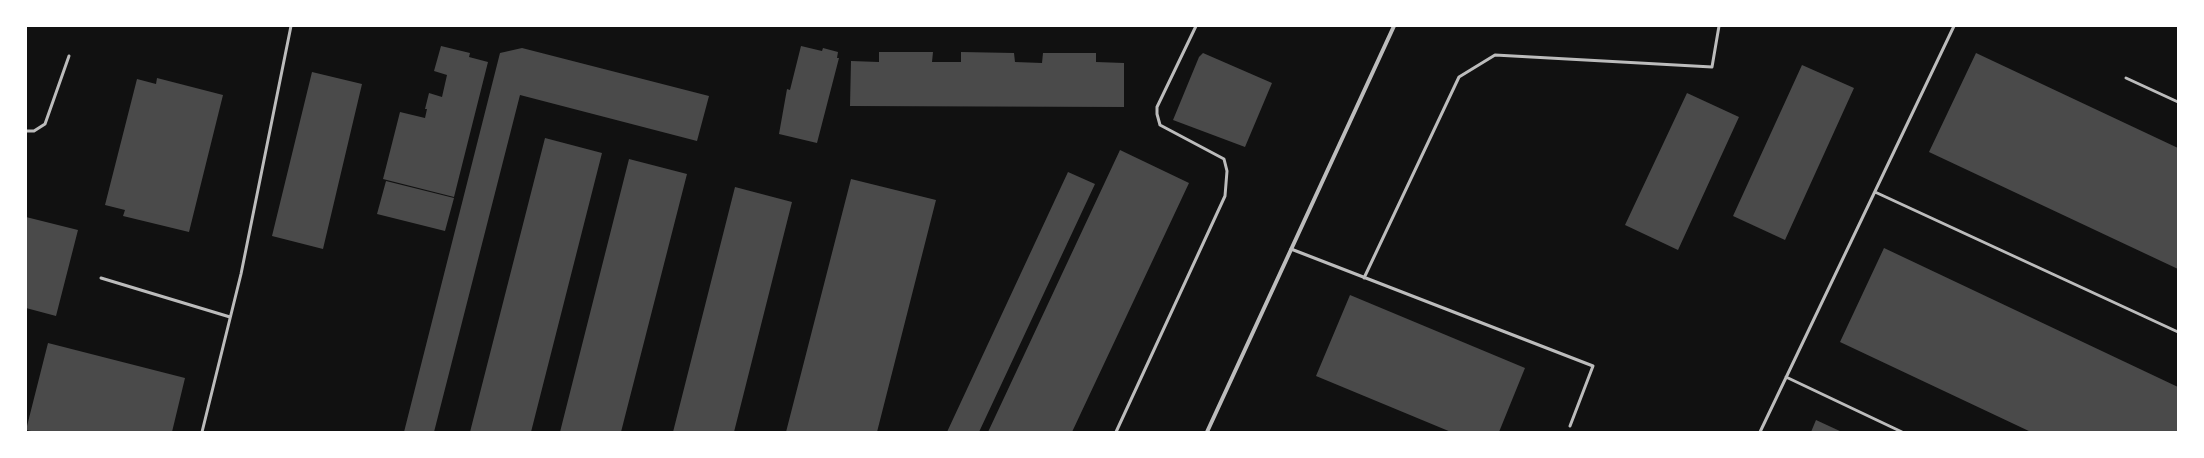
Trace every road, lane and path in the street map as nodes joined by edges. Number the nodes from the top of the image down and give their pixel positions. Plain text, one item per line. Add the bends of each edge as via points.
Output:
1 (291, 26) edge
2 (1196, 26) edge
3 (1394, 26) edge
4 (1719, 26) edge
5 (1954, 26) edge
6 (69, 56) dead end
7 (2126, 78) dead end
8 (2178, 102) edge
9 (26, 131) edge
10 (1875, 192) junction
11 (1291, 249) junction
12 (101, 278) dead end
13 (1364, 278) junction
14 (230, 317) junction
15 (2178, 332) edge
16 (1786, 377) junction
17 (1570, 426) dead end
18 (202, 432) edge
19 (1116, 432) edge
20 (1207, 432) edge
21 (1760, 432) edge
22 (1902, 432) edge

1 - 14 lane
2 - 19 lane via 1157,107 1157,114 1160,124 1224,159 1228,171 1225,196
3 - 11 street
4 - 13 lane via 1712,67 1495,55 1459,77
5 - 10 lane
6 - 9 lane via 45,124 34,131
7 - 8 lane
10 - 15 lane
10 - 16 lane
11 - 13 lane
11 - 20 street
12 - 14 lane
13 - 17 lane via 1593,366
14 - 18 lane
16 - 21 lane
16 - 22 lane

